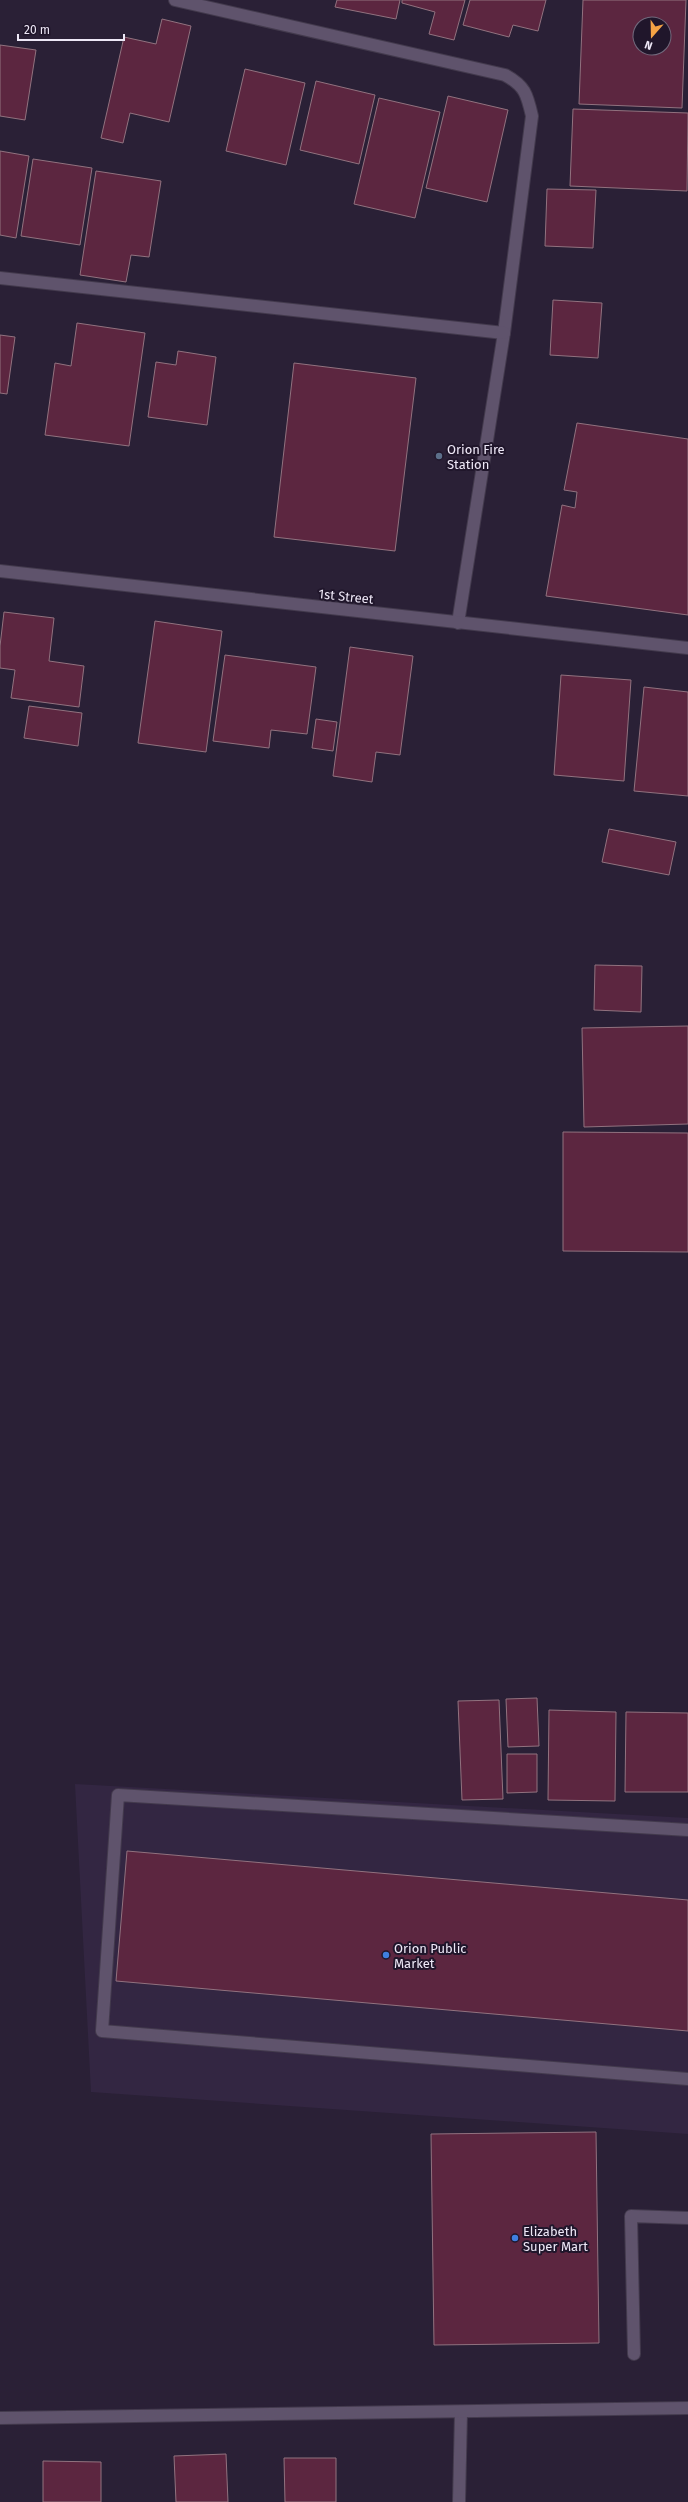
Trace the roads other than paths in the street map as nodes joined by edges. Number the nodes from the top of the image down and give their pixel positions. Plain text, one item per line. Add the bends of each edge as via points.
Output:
1 (176, 0) edge
2 (0, 278) edge
3 (504, 333) junction
4 (0, 571) edge
5 (458, 622) junction
6 (688, 648) edge
7 (688, 1830) edge
8 (688, 2079) edge
9 (688, 2218) edge
10 (634, 2354) dead end
11 (688, 2408) edge
12 (460, 2412) junction
13 (0, 2418) edge
14 (460, 2502) edge

1 - 3 street via 482,69 505,75 519,83 527,96 532,116
2 - 3 street
3 - 5 street
4 - 5 street, 1st Street
5 - 6 street, 1st Street
7 - 8 street via 118,1795 102,2031
9 - 10 street via 631,2216
11 - 12 street
12 - 13 street
12 - 14 street

